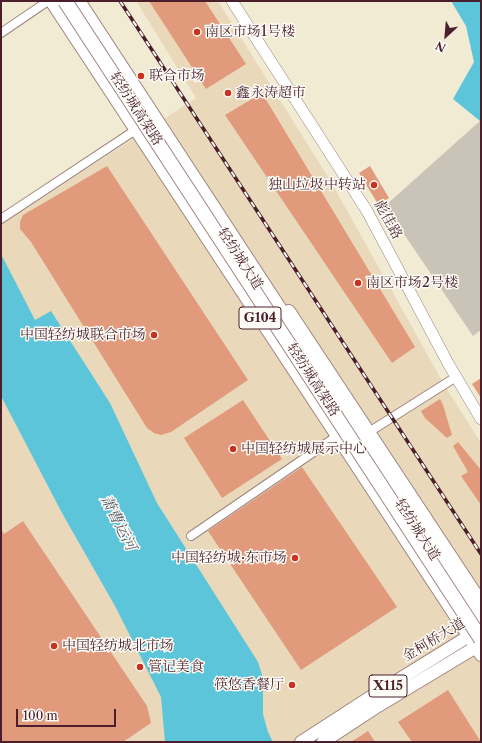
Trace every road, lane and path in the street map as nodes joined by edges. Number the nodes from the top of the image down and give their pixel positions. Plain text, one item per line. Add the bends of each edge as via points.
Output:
1 (48, 1) edge
2 (51, 1) edge
3 (65, 1) edge
4 (78, 1) edge
5 (86, 1) edge
6 (232, 1) edge
7 (1, 33) edge
8 (137, 129) junction
9 (3, 217) edge
10 (456, 377) junction
11 (481, 419) edge
12 (369, 432) junction
13 (337, 436) junction
14 (191, 536) dead end
15 (481, 602) edge
16 (481, 617) edge
17 (481, 629) edge
18 (477, 644) edge
19 (305, 740) edge
20 (323, 742) edge

1 - 7 street
2 - 8 main road, 轻纺城大道 / G104
3 - 18 highway, 轻纺城高架路, bridge
4 - 16 highway, 轻纺城高架路
5 - 12 main road, 轻纺城大道 / G104 via 135,80
6 - 10 street, 彪佳路 via 367,211
8 - 9 street
8 - 13 main road, 轻纺城大道 / G104
10 - 11 street, 彪佳路
10 - 12 street
12 - 15 main road, 轻纺城大道 / G104
13 - 14 street
13 - 18 main road, 轻纺城大道 / G104
17 - 18 main road, 金柯桥大道 / X115
18 - 19 main road, 金柯桥大道 / X115
18 - 20 main road, 金柯桥大道 / X115

